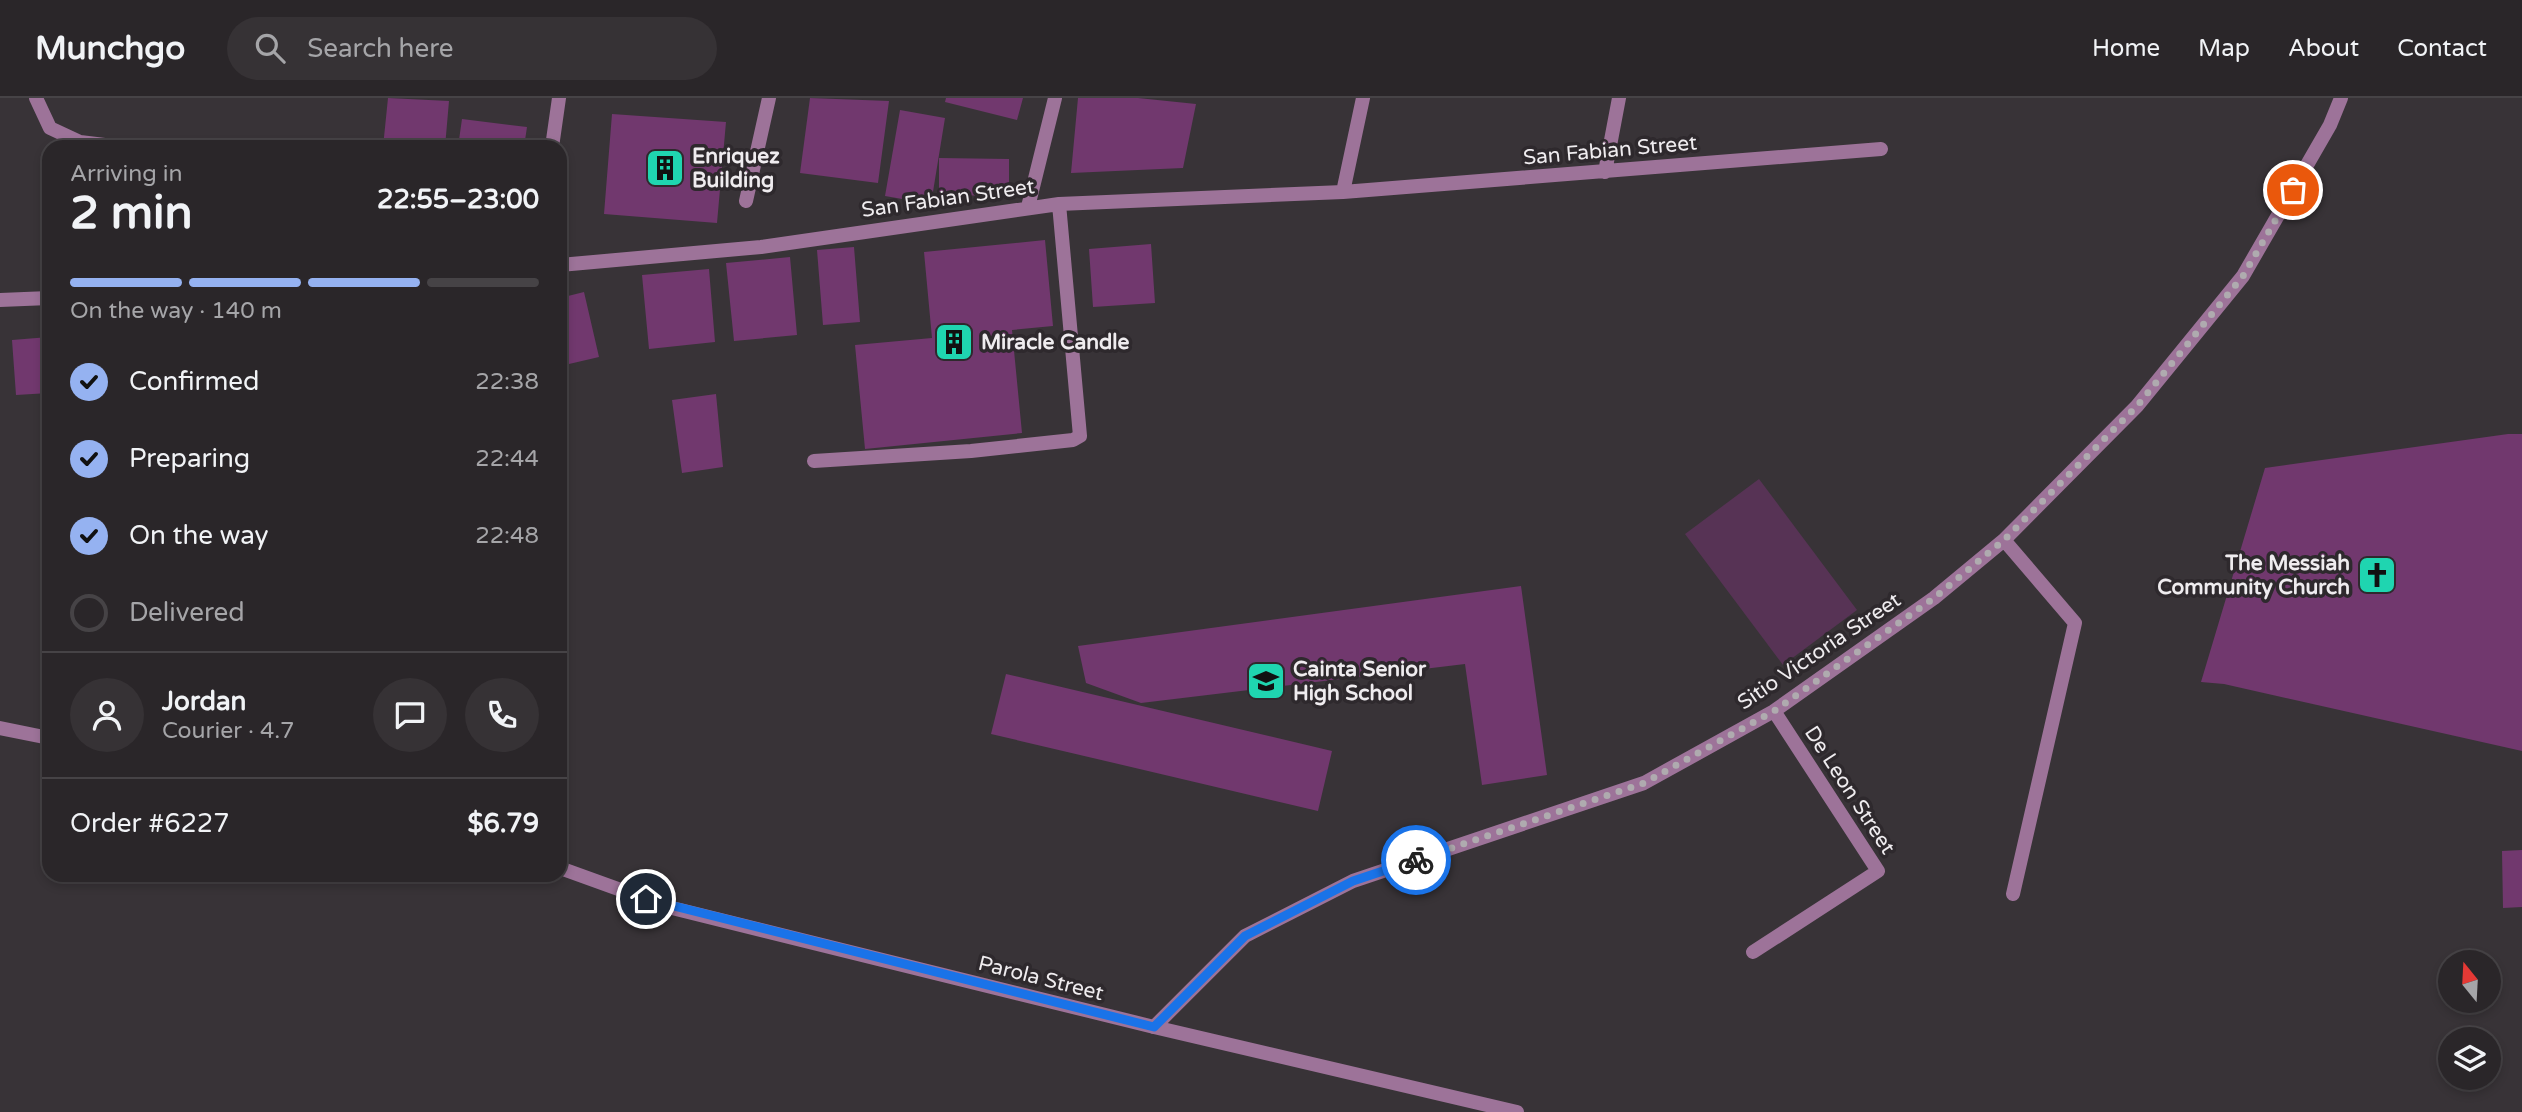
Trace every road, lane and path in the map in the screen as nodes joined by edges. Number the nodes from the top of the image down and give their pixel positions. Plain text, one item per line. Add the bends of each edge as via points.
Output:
1 (36, 98) edge
2 (559, 98) edge
3 (769, 98) edge
4 (1055, 98) edge
5 (1363, 98) edge
6 (1619, 98) edge
7 (2342, 98) edge
8 (76, 140) edge
9 (553, 140) edge
10 (1881, 149) dead end
11 (1605, 172) junction
12 (1343, 192) junction
13 (746, 201) dead end
14 (1059, 204) junction
15 (1028, 207) junction
16 (567, 264) edge
17 (42, 298) edge
18 (0, 300) edge
19 (814, 461) dead end
20 (2004, 540) junction
21 (1774, 711) junction
22 (0, 728) edge
23 (42, 737) edge
24 (567, 871) edge
25 (2013, 894) dead end
26 (1753, 952) dead end
27 (1154, 1027) junction
28 (1517, 1112) edge

1 - 8 street via 50,128
2 - 9 street
3 - 13 street
4 - 15 street
5 - 12 street
6 - 11 street
7 - 20 street, Sitio Victoria Street via 2243,276 2137,406
10 - 11 street, San Fabian Street
11 - 12 street, San Fabian Street
12 - 14 street, San Fabian Street
14 - 15 street, San Fabian Street
14 - 19 street via 1080,436 971,452
15 - 16 street, San Fabian Street via 761,247
17 - 18 street
20 - 21 street, Sitio Victoria Street via 1934,598
20 - 25 street via 2075,623
21 - 26 street, De Leon Street via 1878,872
21 - 27 street, Sitio Victoria Street via 1644,783 1353,881 1245,936
22 - 23 street
24 - 27 street, Parola Street via 668,907
27 - 28 street, Parola Street

